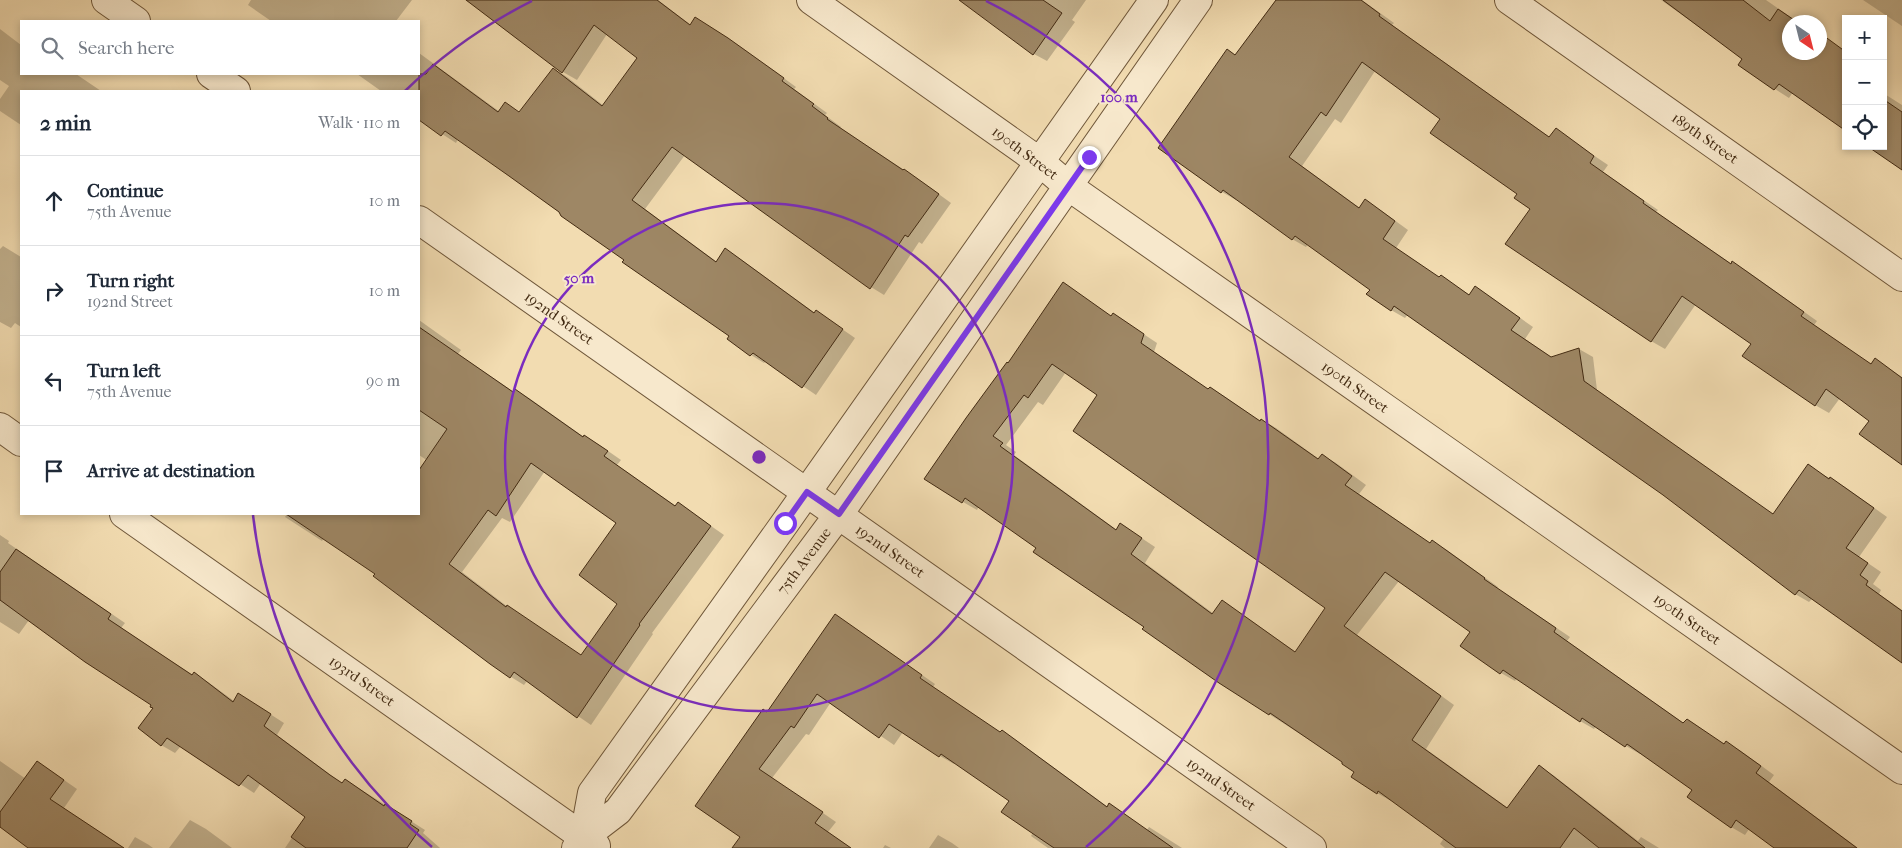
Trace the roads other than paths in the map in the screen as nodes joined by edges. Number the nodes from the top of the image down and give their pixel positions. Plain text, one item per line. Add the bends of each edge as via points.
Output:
1 (106, 0) edge
2 (811, 0) edge
3 (1154, 0) edge
4 (1198, 0) edge
5 (1509, 0) edge
6 (135, 20) edge
7 (212, 75) edge
8 (235, 90) edge
9 (1040, 162) junction
10 (1068, 186) junction
11 (420, 221) edge
12 (1902, 277) edge
13 (0, 427) edge
14 (20, 441) edge
15 (807, 492) junction
16 (839, 514) junction
17 (125, 515) edge
18 (1902, 770) edge
19 (586, 844) edge
20 (1312, 848) edge

1 - 6 street
2 - 9 street, 190th Street
3 - 9 street
4 - 10 street, 75th Avenue
5 - 12 street, 189th Street
7 - 8 street
9 - 10 street, 190th Street
9 - 15 street
10 - 16 street, 75th Avenue
10 - 18 street, 190th Street
11 - 15 street, 192nd Street
13 - 14 street
15 - 16 street, 192nd Street
15 - 19 street via 592,793
16 - 19 street, 75th Avenue via 618,811
16 - 20 street, 192nd Street
17 - 19 street, 193rd Street

